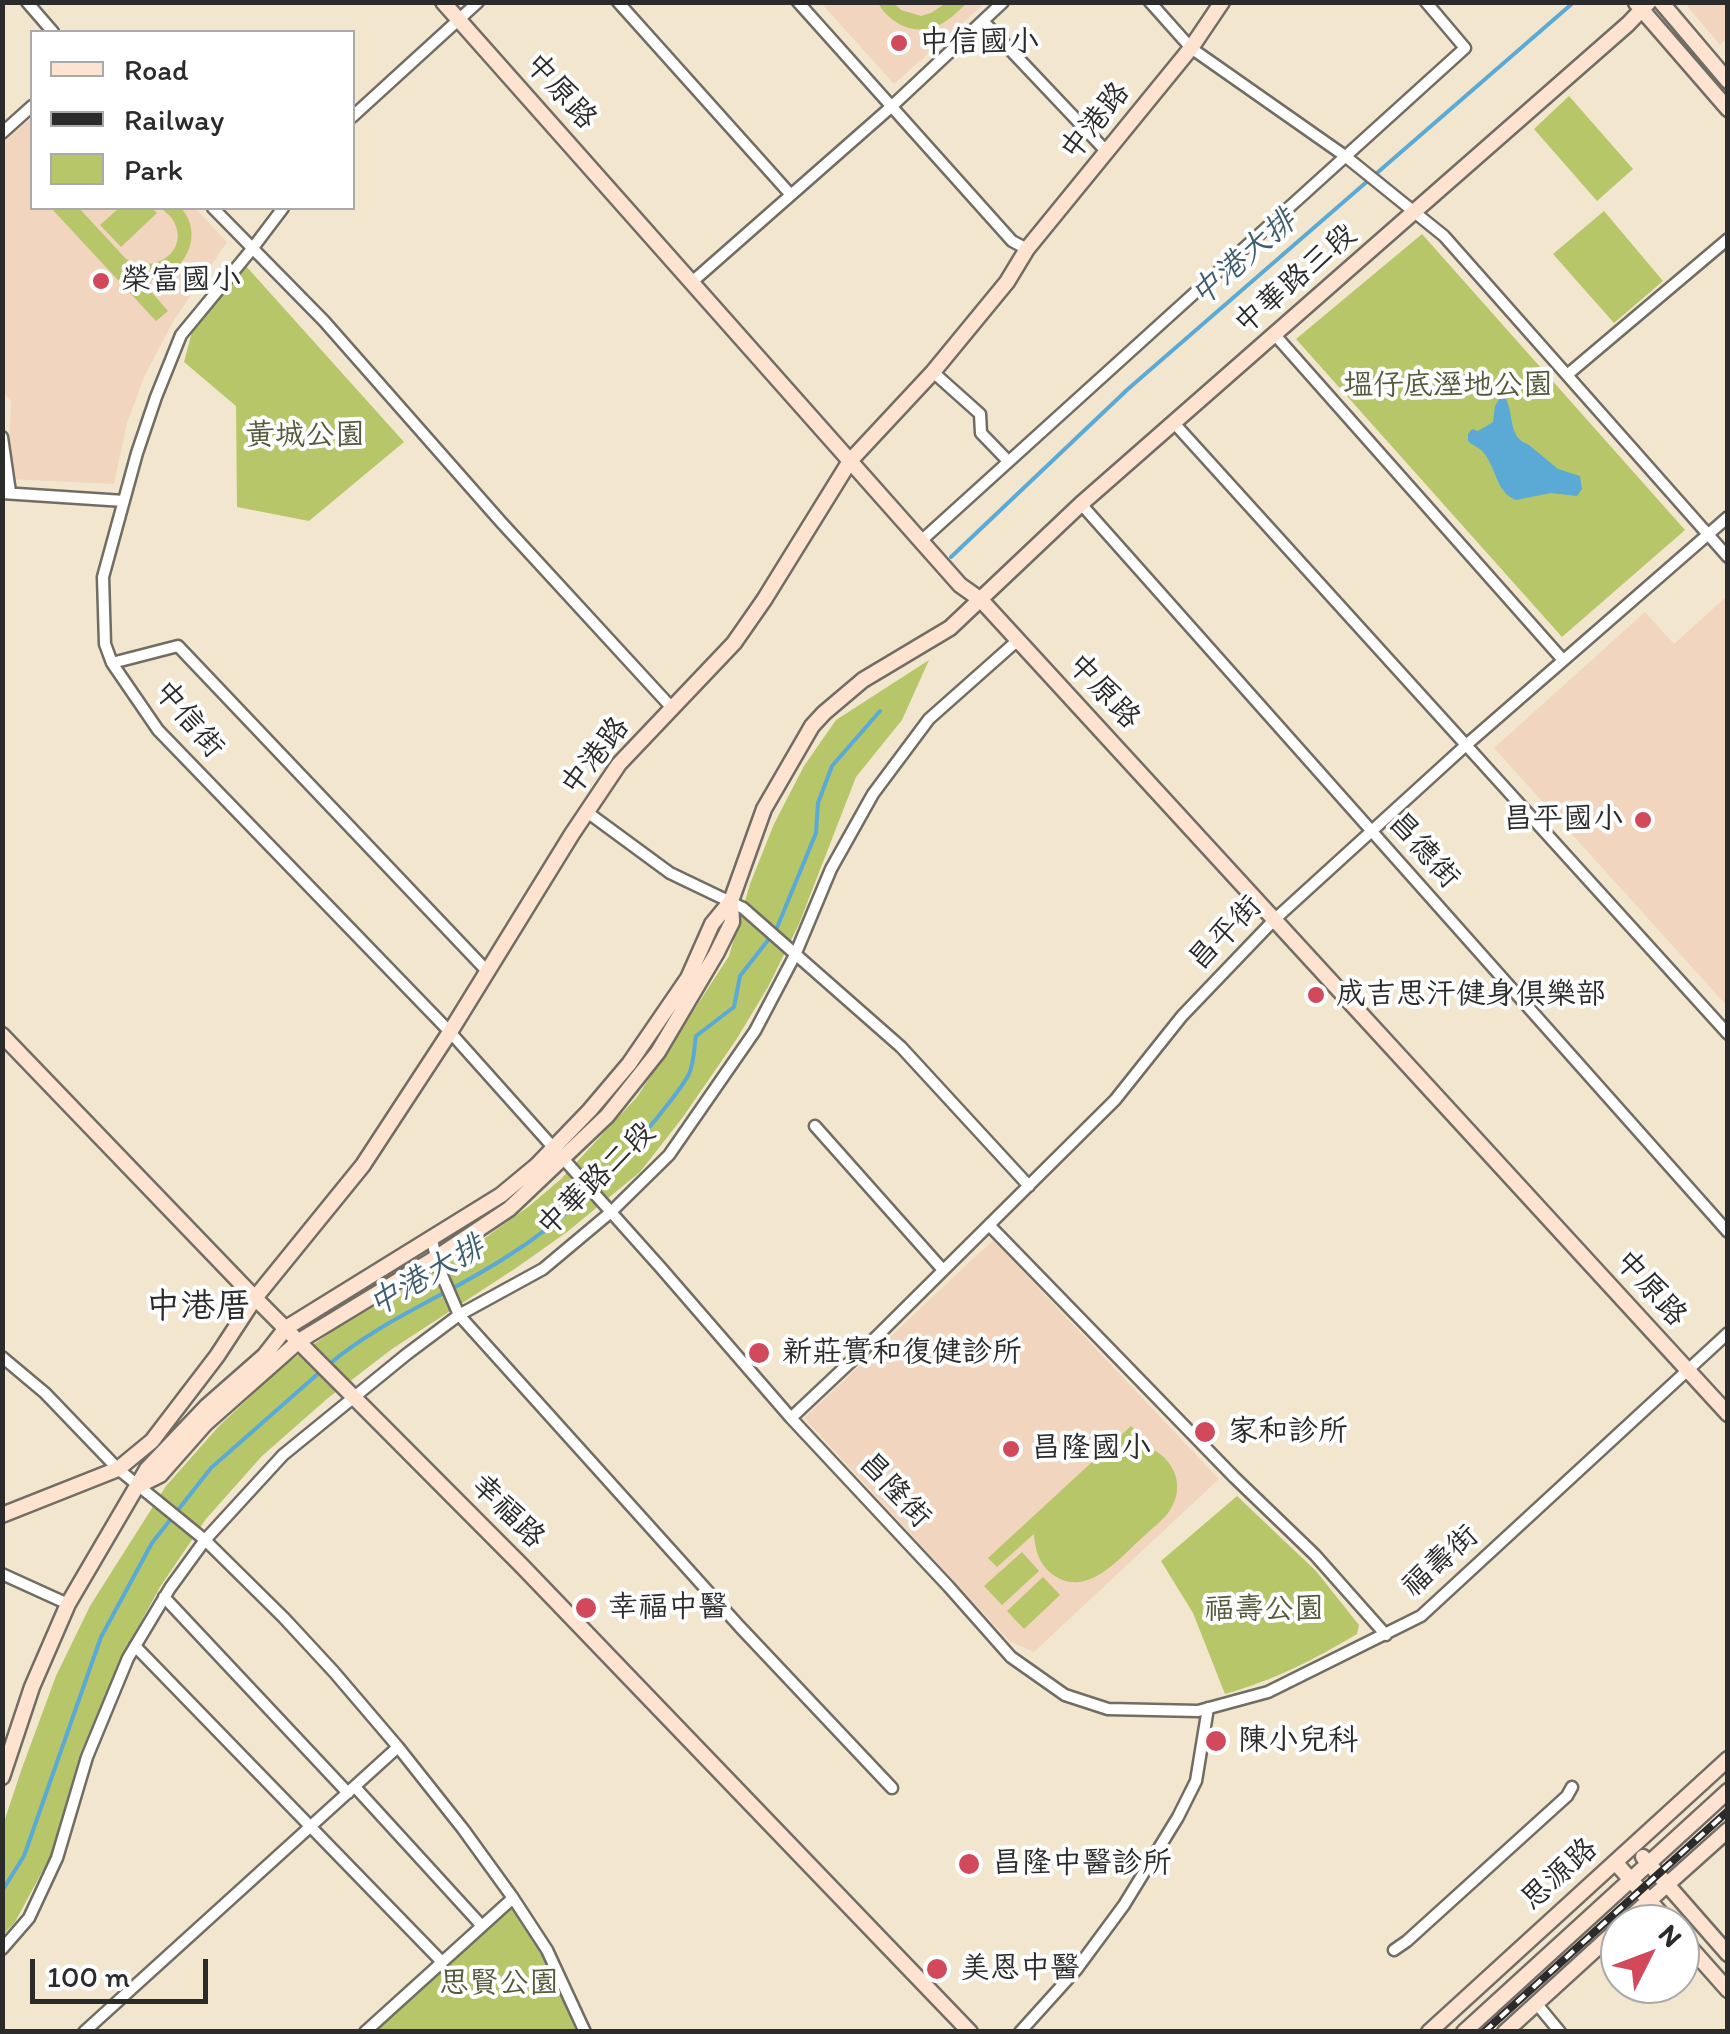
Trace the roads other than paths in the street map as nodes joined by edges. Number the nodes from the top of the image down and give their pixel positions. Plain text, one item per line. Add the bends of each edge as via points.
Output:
1 (27, 2) edge
2 (443, 2) edge
3 (478, 2) edge
4 (618, 2) edge
5 (798, 2) edge
6 (1003, 2) edge
7 (1150, 2) edge
8 (1222, 2) edge
9 (1426, 2) edge
10 (1662, 2) edge
11 (1642, 5) edge
12 (459, 20) junction
13 (983, 22) junction
14 (52, 30) edge
15 (1191, 48) junction
16 (1728, 81) edge
17 (891, 107) junction
18 (30, 108) edge
19 (1728, 109) edge
20 (355, 113) edge
21 (2, 132) edge
22 (1106, 152) junction
23 (1345, 156) junction
24 (791, 195) junction
25 (214, 210) edge
26 (282, 210) edge
27 (1415, 212) junction
28 (1728, 239) edge
29 (252, 250) junction
30 (1027, 250) junction
31 (692, 282) junction
32 (1275, 335) junction
33 (933, 372) junction
34 (1567, 376) junction
35 (1174, 422) junction
36 (2, 437) edge
37 (850, 461) junction
38 (1008, 461) junction
39 (6, 493) edge
40 (124, 501) junction
41 (1082, 504) junction
42 (1728, 517) edge
43 (1707, 534) junction
44 (924, 544) junction
45 (1728, 557) edge
46 (981, 600) junction
47 (1018, 640) junction
48 (1563, 660) junction
49 (112, 663) junction
50 (672, 708) junction
51 (1465, 746) junction
52 (587, 812) junction
53 (1371, 830) junction
54 (737, 904) junction
55 (1274, 920) junction
56 (796, 954) junction
57 (487, 971) junction
58 (450, 1032) junction
59 (2, 1034) edge
60 (1728, 1034) edge
61 (816, 1126) dead end
62 (559, 1153) junction
63 (1029, 1186) junction
64 (600, 1201) joint
65 (610, 1212) junction
66 (990, 1226) junction
67 (1728, 1232) edge
68 (432, 1240) junction
69 (437, 1261) junction
70 (944, 1270) junction
71 (256, 1298) junction
72 (457, 1310) junction
73 (286, 1328) junction
74 (1728, 1333) edge
75 (299, 1341) junction
76 (2, 1357) edge
77 (1688, 1371) junction
78 (350, 1393) junction
79 (1728, 1414) edge
80 (790, 1418) junction
81 (118, 1469) junction
82 (143, 1491) junction
83 (2, 1515) edge
84 (205, 1540) junction
85 (2, 1574) edge
86 (164, 1597) junction
87 (68, 1604) junction
88 (1386, 1635) junction
89 (135, 1646) junction
90 (1208, 1708) junction
91 (398, 1748) junction
92 (1728, 1759) edge
93 (2, 1777) edge
94 (1572, 1787) dead end
95 (892, 1788) dead end
96 (351, 1790) junction
97 (1728, 1791) edge
98 (312, 1825) junction
99 (1728, 1830) edge
100 (1632, 1845) junction
101 (1615, 1862) junction
102 (1648, 1863) junction
103 (1630, 1879) junction
104 (1667, 1885) junction
105 (513, 1898) junction
106 (1649, 1900) junction
107 (1645, 1904) edge
108 (1652, 1904) edge
109 (482, 1926) junction
110 (1600, 1946) edge
111 (2, 1949) edge
112 (1394, 1950) dead end
113 (1728, 1954) edge
114 (1700, 1958) edge
115 (442, 1962) junction
116 (1728, 1990) edge
117 (1536, 2003) junction
118 (84, 2032) edge
119 (366, 2032) edge
120 (585, 2032) edge
121 (970, 2032) edge
122 (1020, 2032) edge
123 (1429, 2032) edge
124 (1464, 2032) edge
125 (1505, 2032) edge
126 (1560, 2032) edge

1 - 14 street
2 - 12 street, 中原路
3 - 12 street
4 - 24 street
5 - 17 street
6 - 13 street
7 - 15 street
8 - 15 street, 中港路
9 - 23 street via 1465,48
10 - 16 street
11 - 19 street
11 - 27 street, 中華路三段
12 - 20 street
12 - 31 street, 中原路
13 - 17 street
13 - 22 street
15 - 22 street, 中港路
15 - 23 street
17 - 24 street
17 - 30 street via 1012,242
18 - 21 street
22 - 30 street, 中港路
23 - 27 street
23 - 38 street
24 - 31 street
25 - 29 street
26 - 29 street, 中信街
27 - 32 street, 中華路三段
27 - 34 street
28 - 34 street
29 - 40 street, 中信街 via 181,335
29 - 50 street
30 - 33 street, 中港路
31 - 37 street, 中原路
32 - 35 street, 中華路三段
32 - 48 street
33 - 37 street, 中港路
33 - 38 street via 980,414 981,433
34 - 43 street
35 - 41 street, 中華路三段
35 - 51 street
36 - 39 street
37 - 44 street, 中原路
37 - 50 street, 中港路 via 734,643
38 - 44 street
39 - 40 street
40 - 49 street, 中信街 via 103,577
41 - 46 street, 中華路三段
41 - 53 street, 昌德街
42 - 43 street, 昌平街
43 - 45 street
43 - 48 street, 昌平街
44 - 46 street, 中原路
46 - 47 street, 中原路
46 - 54 street, 中華路二段 via 950,628 863,680 812,726 764,809
47 - 55 street, 中原路
47 - 56 street, 中華路二段 via 912,738 831,868
48 - 51 street, 昌平街
49 - 57 street via 178,646
49 - 58 street, 中信街 via 158,730
50 - 52 street, 中港路 via 619,764
51 - 53 street, 昌平街
51 - 60 street
52 - 54 street via 670,873
52 - 57 street, 中港路
53 - 55 street, 昌平街
53 - 67 street, 昌德街
54 - 56 street
54 - 62 street, 中華路二段 via 712,924 688,978 648,1039
55 - 63 street, 昌平街
55 - 77 street, 中原路
56 - 63 street via 900,1047
56 - 65 street, 中華路二段 via 754,1031 669,1155
57 - 58 street, 中港路
58 - 62 street, 中信街
58 - 71 street, 中港路 via 363,1165
59 - 71 street, 幸福路
61 - 70 street
62 - 64 street, 中信街
62 - 68 street, 中華路二段
62 - 69 street, 中華路二段 via 509,1209
63 - 66 street, 昌平街
64 - 65 street, 昌隆街
65 - 72 street, 中華路二段 via 543,1269
65 - 80 street, 昌隆街
66 - 70 street, 昌平街
66 - 88 street
68 - 69 street
68 - 73 street, 中華路二段
69 - 72 street
69 - 75 street, 中華路二段
70 - 80 street, 昌平街
71 - 73 street, 幸福路
71 - 81 street, 中港路 via 152,1441
72 - 78 street, 中華路二段
72 - 95 street
73 - 75 street, 幸福路
73 - 82 street, 中華路二段 via 148,1470
74 - 77 street, 福壽街
75 - 78 street, 幸福路
75 - 82 street, 中華路二段 via 220,1410
76 - 81 street
77 - 79 street, 中原路
77 - 88 street, 福壽街 via 1421,1616
78 - 84 street, 中華路二段
78 - 121 street, 幸福路
80 - 90 street, 昌隆街 via 1010,1657 1066,1696 1108,1709
81 - 82 street
81 - 83 street, 中港路
82 - 84 street
82 - 87 street, 中華路二段
84 - 86 street, 中華路二段
84 - 91 street
85 - 87 street
86 - 89 street, 中華路二段
86 - 96 street
87 - 93 street, 中華路二段
88 - 90 street, 福壽街 via 1268,1692
89 - 98 street
89 - 111 street, 中華路二段 via 87,1757 57,1858 29,1918
90 - 122 street via 1196,1781 1148,1869 1076,1970
91 - 96 street
91 - 105 street
92 - 100 street, 思源路
94 - 112 street
96 - 98 street
96 - 109 street
97 - 102 street, 思源路
98 - 115 street
98 - 118 street
99 - 104 street
100 - 101 street, 思源路
100 - 102 street
101 - 103 street
101 - 123 street, 思源路
102 - 103 street, 思源路
102 - 104 street
103 - 106 street
103 - 124 street, 思源路
104 - 106 street
104 - 113 street
105 - 109 street
105 - 120 street via 547,1950
106 - 107 street
106 - 108 street
109 - 115 street
110 - 117 street
114 - 116 street
115 - 119 street
117 - 125 street
117 - 126 street

